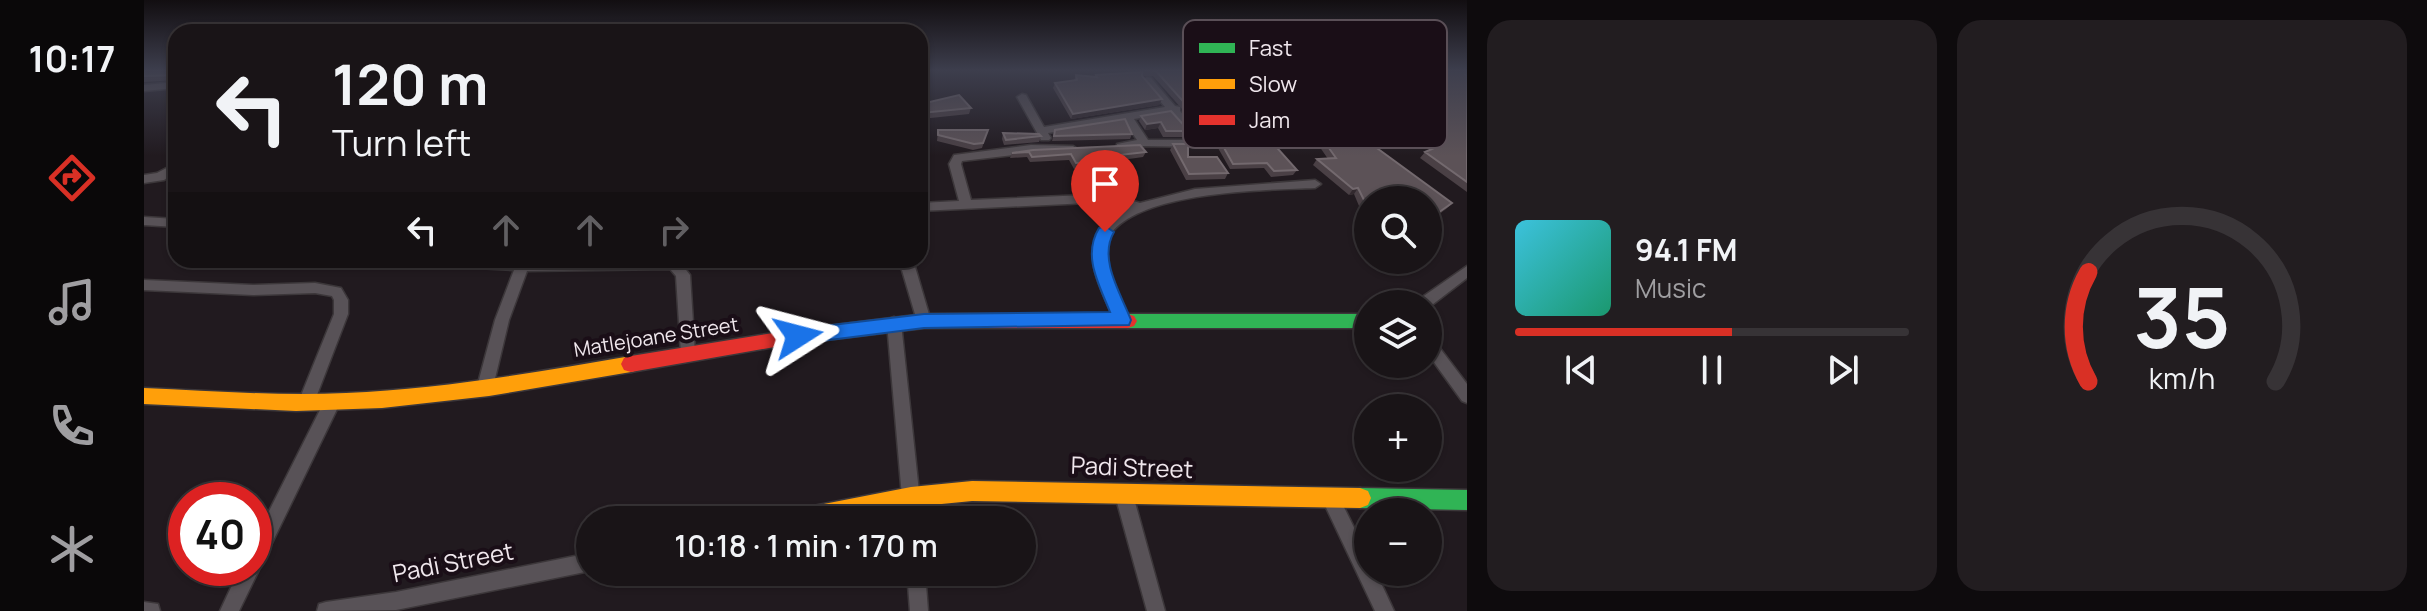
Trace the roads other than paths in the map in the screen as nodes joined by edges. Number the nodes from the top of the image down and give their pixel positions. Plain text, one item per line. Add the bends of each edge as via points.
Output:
1 (1023, 99) edge
2 (1166, 99) edge
3 (1176, 109) junction
4 (1128, 118) junction
5 (1183, 119) edge
6 (1041, 131) junction
7 (1143, 143) junction
8 (1183, 144) edge
9 (1109, 147) edge
10 (1051, 149) junction
11 (1083, 149) edge
12 (168, 172) edge
13 (144, 179) edge
14 (1315, 184) dead end
15 (966, 204) junction
16 (928, 206) edge
17 (1137, 207) junction
18 (144, 221) edge
19 (168, 222) edge
20 (521, 268) edge
21 (679, 268) edge
22 (908, 268) edge
23 (1467, 271) edge
24 (144, 285) edge
25 (1442, 290) edge
26 (1122, 320) junction
27 (924, 321) junction
28 (1354, 321) edge
29 (894, 323) junction
30 (688, 354) junction
31 (1442, 362) edge
32 (485, 387) junction
33 (144, 396) edge
34 (1467, 396) edge
35 (306, 403) junction
36 (332, 403) junction
37 (1124, 495) junction
38 (911, 497) junction
39 (1331, 499) junction
40 (1467, 500) edge
41 (867, 506) edge
42 (912, 506) edge
43 (272, 524) edge
44 (576, 565) edge
45 (241, 586) edge
46 (917, 586) edge
47 (144, 611) edge
48 (151, 611) edge
49 (229, 611) edge
50 (326, 611) edge
51 (919, 611) edge
52 (1156, 611) edge
53 (1385, 611) edge

1 - 6 street
2 - 3 street
3 - 4 street
3 - 5 street
4 - 6 street
4 - 7 street
6 - 10 street
7 - 8 street
7 - 9 street
10 - 11 street
10 - 15 street via 958,158
12 - 13 street
14 - 17 street via 1170,197
15 - 16 street
15 - 17 street via 1110,198
17 - 26 street via 1105,232 1098,252
18 - 19 street
20 - 32 street
21 - 30 street
22 - 27 street
23 - 25 street
24 - 35 street via 336,292 341,314
26 - 27 street, Matlejoane Street
26 - 28 street, Matlejoane Street
27 - 29 street, Matlejoane Street
29 - 30 street, Matlejoane Street
29 - 38 street
30 - 32 street, Matlejoane Street
31 - 34 street
32 - 36 street, Matlejoane Street
33 - 35 street, Matlejoane Street
35 - 36 street, Matlejoane Street
36 - 43 street
37 - 38 street, Padi Street via 987,491
37 - 39 street, Padi Street
37 - 52 street
38 - 41 street, Padi Street
38 - 42 street
39 - 40 street, Padi Street
39 - 53 street
44 - 50 street, Padi Street
45 - 49 street
46 - 51 street
47 - 48 street

